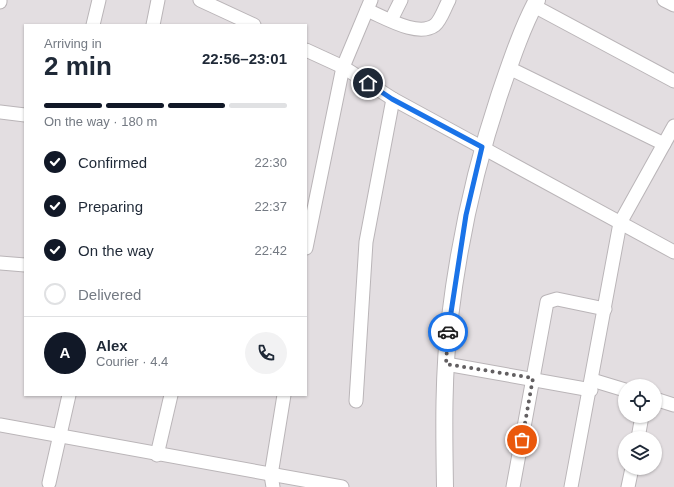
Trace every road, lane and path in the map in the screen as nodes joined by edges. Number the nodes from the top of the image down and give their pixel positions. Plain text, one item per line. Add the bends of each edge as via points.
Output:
1 (99, 0) edge
2 (158, 0) edge
3 (200, 0) edge
4 (401, 0) edge
5 (449, 0) edge
6 (664, 0) edge
7 (535, 3) edge
8 (369, 5) edge
9 (674, 5) edge
10 (228, 6) edge
11 (391, 20) junction
12 (93, 24) edge
13 (153, 24) edge
14 (253, 24) edge
15 (307, 50) edge
16 (343, 67) junction
17 (509, 68) junction
18 (674, 81) edge
19 (392, 99) junction
20 (0, 112) edge
21 (24, 115) edge
22 (674, 126) edge
23 (664, 144) junction
24 (482, 147) junction
25 (620, 223) junction
26 (307, 243) edge
27 (674, 252) edge
28 (0, 263) edge
29 (24, 265) edge
30 (605, 309) junction
31 (446, 364) junction
32 (533, 378) junction
33 (591, 385) junction
34 (618, 389) edge
35 (69, 396) edge
36 (171, 396) edge
37 (284, 396) edge
38 (356, 400) dead end
39 (662, 401) edge
40 (674, 405) edge
41 (0, 425) edge
42 (59, 437) junction
43 (157, 455) junction
44 (631, 475) edge
45 (270, 482) edge
46 (49, 483) dead end
47 (342, 487) edge
48 (445, 487) edge
49 (514, 487) edge
50 (571, 487) edge
51 (628, 487) edge

1 - 12 street
2 - 13 street
3 - 10 street
4 - 11 street
5 - 11 street via 436,24 428,28 418,30
6 - 9 street
7 - 17 street
7 - 18 street
8 - 11 street
8 - 16 street
10 - 14 street
15 - 16 street
16 - 19 street
16 - 26 street
17 - 23 street
17 - 24 street
19 - 24 street
19 - 38 street via 366,242
20 - 21 street
22 - 23 street
23 - 25 street
24 - 25 street
24 - 31 street via 464,222 449,318
25 - 27 street
25 - 30 street
28 - 29 street
30 - 32 street via 557,299 547,302
30 - 33 street
31 - 32 street
31 - 48 street
32 - 33 street
32 - 49 street
33 - 34 street
33 - 50 street
35 - 42 street
36 - 43 street
37 - 45 street
39 - 40 street
41 - 42 street
42 - 43 street
42 - 46 street
43 - 45 street
44 - 51 street
45 - 47 street

